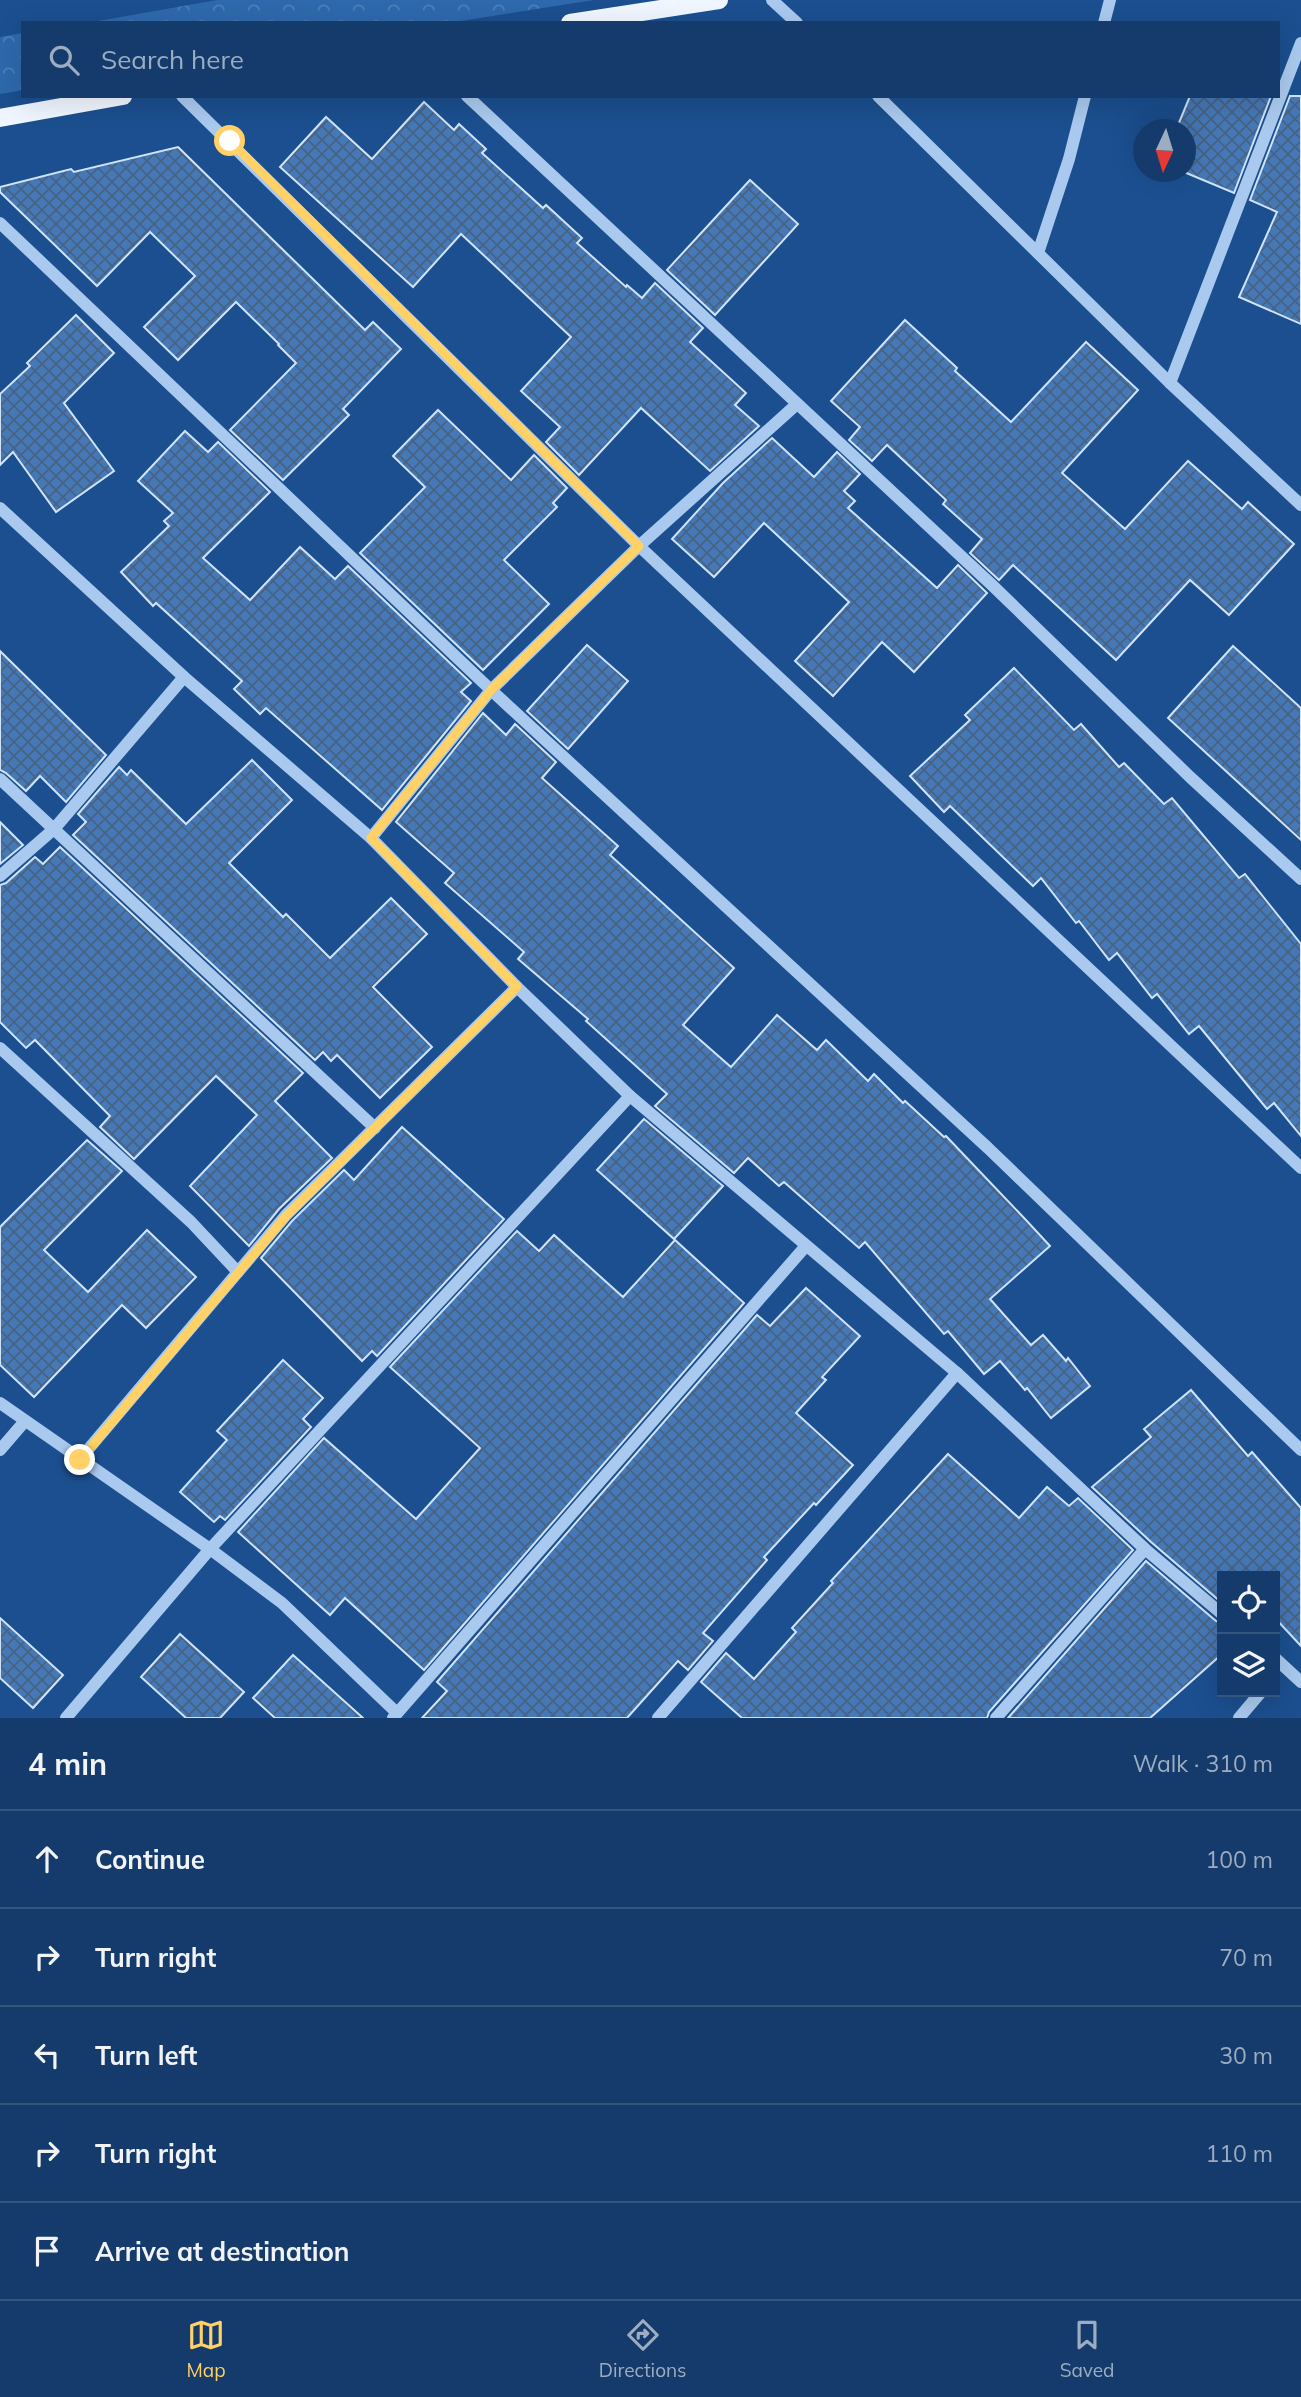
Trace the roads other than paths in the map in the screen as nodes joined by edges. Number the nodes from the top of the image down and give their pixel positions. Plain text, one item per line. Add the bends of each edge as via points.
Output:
1 (719, 0) edge
2 (772, 0) edge
3 (1110, 0) edge
4 (583, 21) edge
5 (795, 21) edge
6 (1105, 21) edge
7 (1301, 43) edge
8 (113, 98) edge
9 (183, 98) edge
10 (469, 98) edge
11 (880, 98) edge
12 (1084, 98) edge
13 (1280, 98) edge
14 (1280, 98) edge
15 (0, 118) edge
16 (0, 222) edge
17 (1038, 253) junction
18 (1170, 383) junction
19 (797, 404) junction
20 (1301, 505) edge
21 (0, 508) edge
22 (639, 546) junction
23 (184, 677) junction
24 (491, 690) junction
25 (0, 779) edge
26 (54, 829) junction
27 (371, 838) junction
28 (0, 877) edge
29 (1301, 879) edge
30 (517, 987) junction
31 (0, 1048) edge
32 (630, 1096) junction
33 (375, 1128) junction
34 (1301, 1168) edge
35 (805, 1247) junction
36 (238, 1272) junction
37 (957, 1373) junction
38 (0, 1403) edge
39 (25, 1421) junction
40 (0, 1450) edge
41 (1301, 1450) edge
42 (80, 1460) junction
43 (210, 1549) junction
44 (1145, 1549) junction
45 (1217, 1610) edge
46 (1280, 1667) edge
47 (1301, 1682) edge
48 (1257, 1697) edge
49 (395, 1715) edge
50 (66, 1718) edge
51 (658, 1718) edge
52 (996, 1718) edge
53 (1239, 1718) edge

1 - 4 main road
2 - 5 street
3 - 6 street
7 - 13 street
8 - 15 main road
9 - 22 street
10 - 19 street
11 - 17 street
12 - 17 street
14 - 18 street
16 - 24 street
17 - 18 street
18 - 20 street
19 - 22 street
19 - 29 street
21 - 23 street
22 - 24 street
22 - 34 street
23 - 26 street
23 - 27 street
24 - 27 street
24 - 41 street via 988,1148
25 - 26 street
26 - 28 street
26 - 33 street
27 - 30 street
30 - 32 street
30 - 33 street
31 - 36 street via 191,1222
32 - 35 street
32 - 43 street
33 - 36 street via 286,1216
35 - 37 street
35 - 49 street
36 - 42 street
37 - 44 street
37 - 51 street
38 - 39 street
39 - 40 street
39 - 42 street
42 - 43 street
43 - 49 street via 282,1603
43 - 50 street
44 - 45 street
44 - 52 street
46 - 47 street
48 - 53 street

